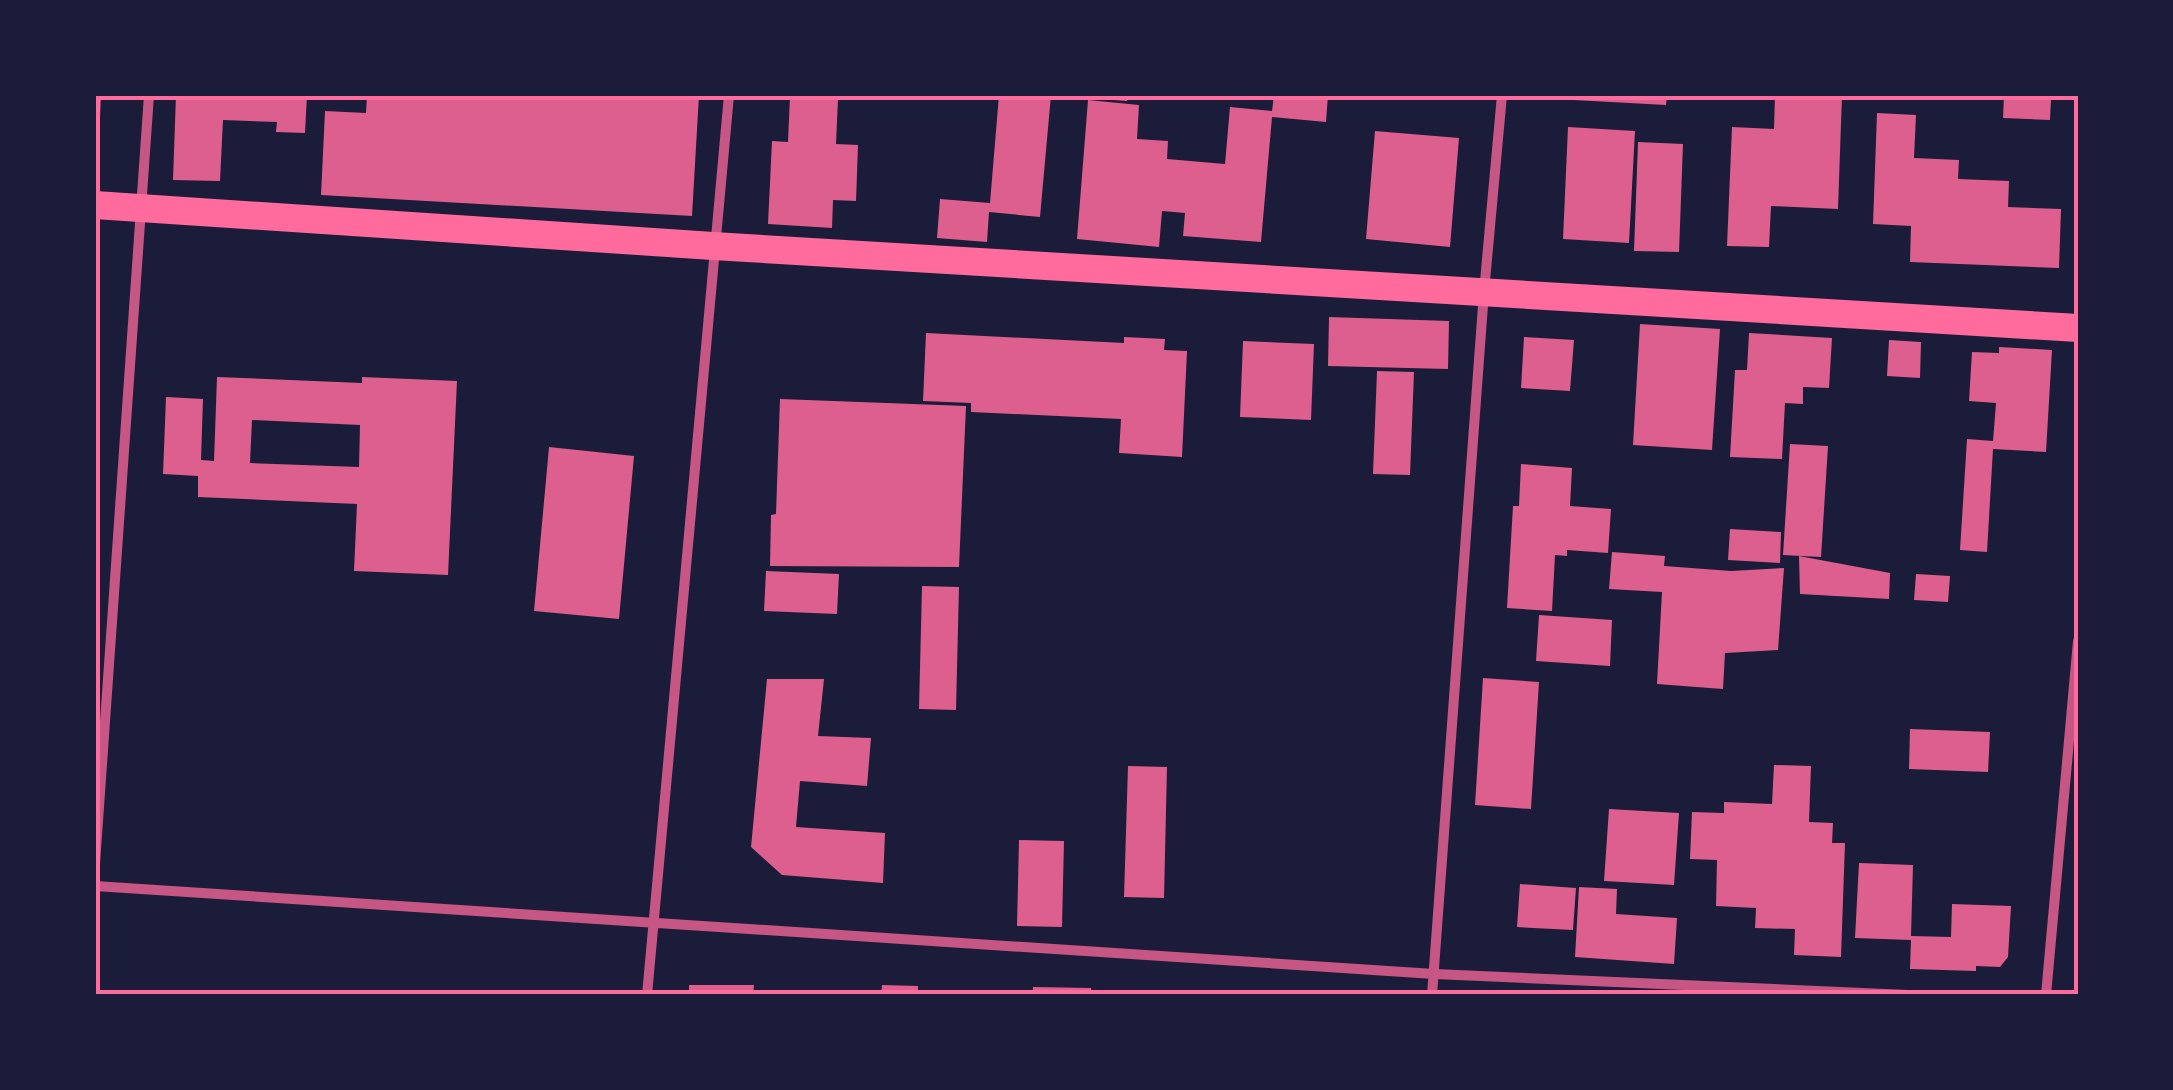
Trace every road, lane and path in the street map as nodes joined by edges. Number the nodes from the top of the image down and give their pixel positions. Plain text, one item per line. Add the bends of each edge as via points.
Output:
1 (150, 95) edge
2 (729, 95) edge
3 (1502, 95) edge
4 (95, 205) edge
5 (142, 208) junction
6 (714, 246) junction
7 (1484, 292) junction
8 (2078, 328) edge
9 (2078, 641) edge
10 (95, 864) edge
11 (95, 886) edge
12 (653, 924) junction
13 (1434, 974) junction
14 (647, 995) edge
15 (1432, 995) edge
16 (1908, 995) edge
17 (2046, 995) edge

1 - 5 street
2 - 6 street
3 - 7 street
4 - 5 highway
5 - 6 highway
5 - 10 street
6 - 7 highway
6 - 12 street
7 - 8 highway
7 - 13 street
9 - 17 street
11 - 12 street
12 - 13 street
12 - 14 street
13 - 15 street
13 - 16 street

